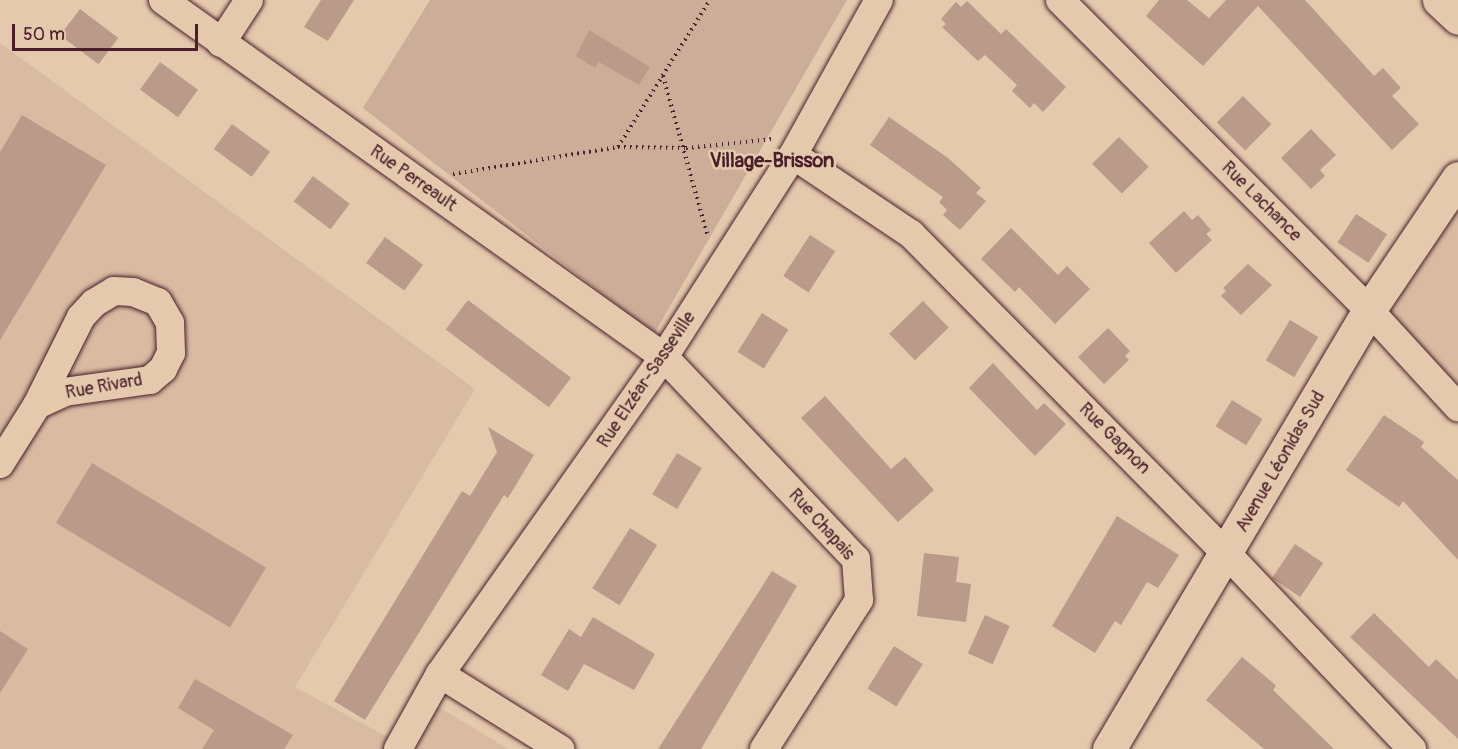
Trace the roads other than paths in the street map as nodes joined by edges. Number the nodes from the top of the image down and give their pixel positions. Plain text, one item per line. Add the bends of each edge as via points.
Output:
1 (163, 0) edge
2 (249, 0) edge
3 (879, 0) edge
4 (1060, 0) edge
5 (1439, 0) edge
6 (1458, 18) edge
7 (221, 43) junction
8 (799, 145) junction
9 (1458, 178) edge
10 (1369, 310) junction
11 (664, 357) junction
12 (37, 405) junction
13 (1458, 407) edge
14 (0, 464) edge
15 (1227, 554) junction
16 (440, 674) junction
17 (398, 749) edge
18 (560, 749) edge
19 (764, 749) edge
20 (1109, 749) edge
21 (1412, 749) edge

1 - 7 street, Rue Perreault
2 - 7 street
3 - 8 street, Rue Elzéar-Sasseville
4 - 10 street, Rue Lachance
5 - 6 street
7 - 11 street, Rue Perreault
8 - 11 street, Rue Elzéar-Sasseville
8 - 15 street, Rue Gagnon via 911,234
9 - 10 street, Avenue Léonidas Sud
10 - 13 street, Rue Lachance
10 - 15 street, Avenue Léonidas Sud
11 - 16 street, Rue Elzéar-Sasseville
11 - 19 street, Rue Chapais via 856,559 859,600
12 - 12 street, Rue Rivard via 65,392 150,380 163,369 171,352 170,322 158,302 133,292 114,291 94,303 81,317
12 - 14 street, Rue Rivard
15 - 20 street, Avenue Léonidas Sud
15 - 21 street, Rue Gagnon
16 - 17 street, Rue Elzéar-Sasseville
16 - 18 street

